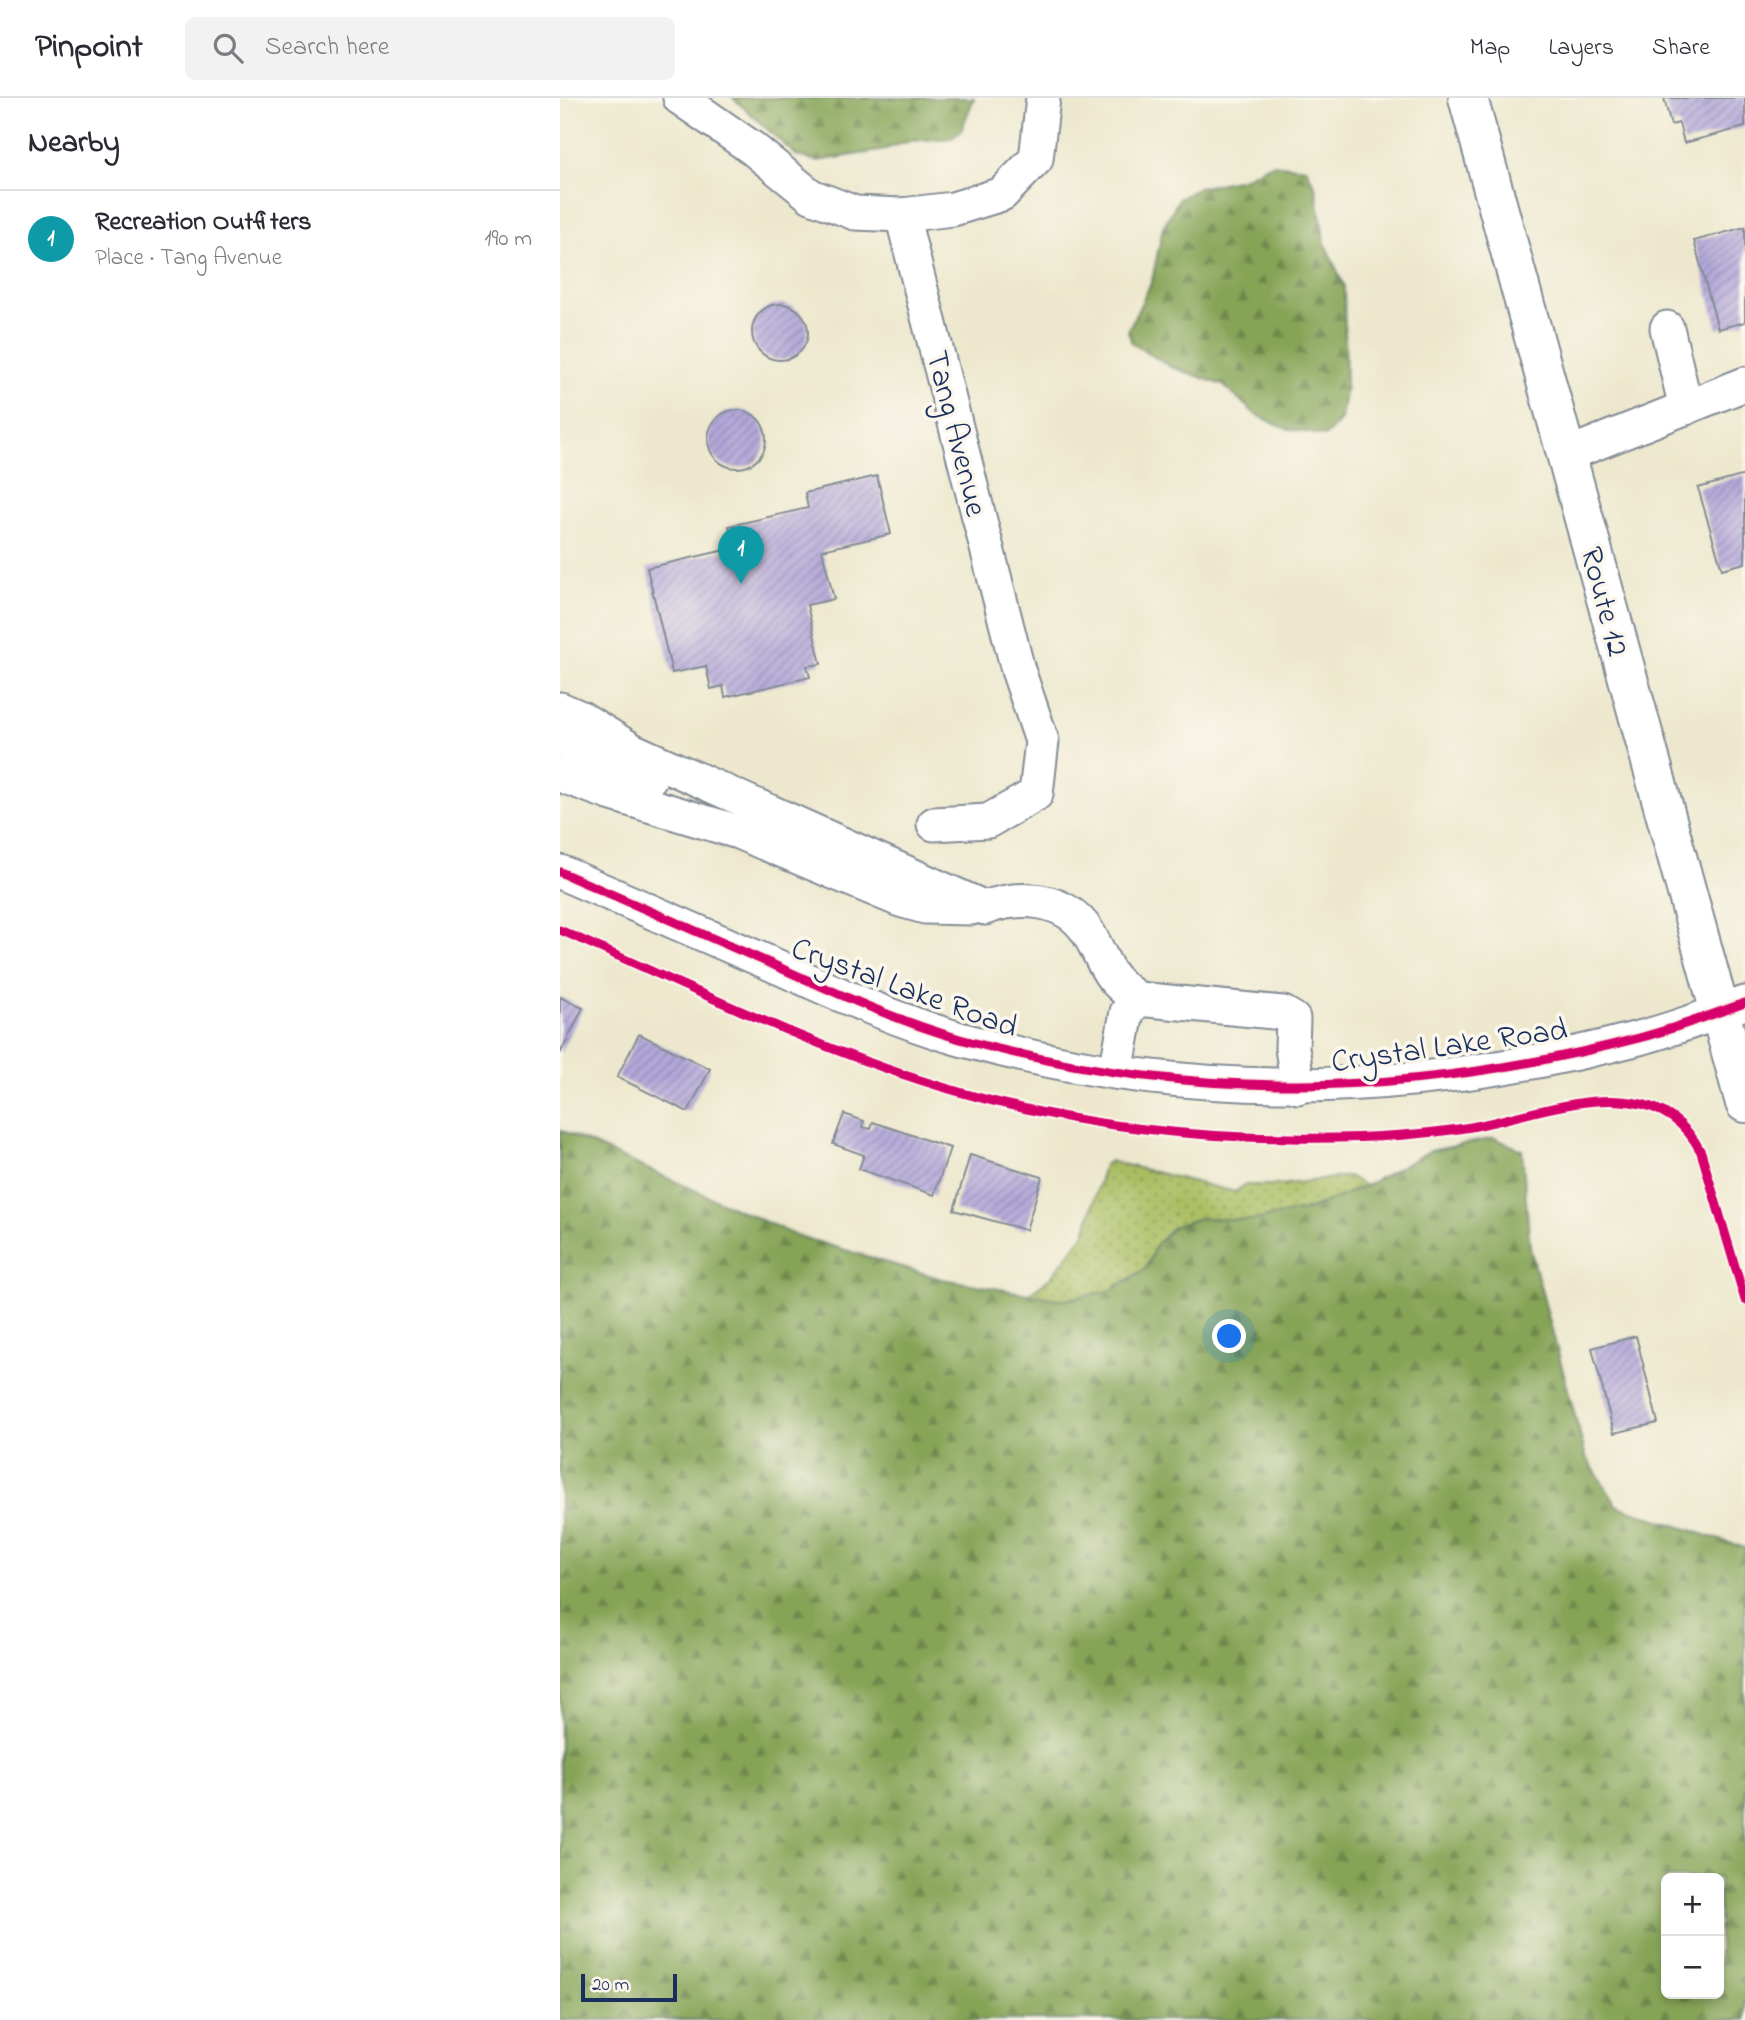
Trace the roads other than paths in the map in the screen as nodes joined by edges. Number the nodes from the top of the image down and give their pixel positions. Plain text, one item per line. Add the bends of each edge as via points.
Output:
1 (680, 98) edge
2 (1043, 98) edge
3 (1468, 98) edge
4 (902, 215) junction
5 (1667, 328) dead end
6 (1745, 384) edge
7 (1686, 408) junction
8 (1566, 455) junction
9 (565, 718) edge
10 (560, 775) edge
11 (934, 824) dead end
12 (560, 872) edge
13 (985, 908) junction
14 (1138, 999) junction
15 (1732, 1007) edge
16 (1116, 1072) junction
17 (1298, 1087) junction
18 (1745, 1103) edge

1 - 4 street via 811,196 855,213
2 - 4 street via 1036,159 1002,194 953,209
3 - 8 highway, Route 12
4 - 11 street, Tang Avenue via 1018,670 1042,741 1036,794 988,821
5 - 7 street
6 - 7 street
7 - 8 street
8 - 15 highway, Route 12
9 - 13 street
10 - 13 street via 738,832 900,900 925,907
12 - 16 street, Crystal Lake Road via 845,997 958,1038
13 - 14 street via 1023,898 1069,915 1086,929 1109,976
14 - 16 street via 1127,1012
14 - 17 street via 1283,1013 1293,1018
15 - 17 street, Crystal Lake Road via 1640,1038 1537,1061 1388,1083
15 - 18 highway, Route 12
16 - 17 street, Crystal Lake Road

